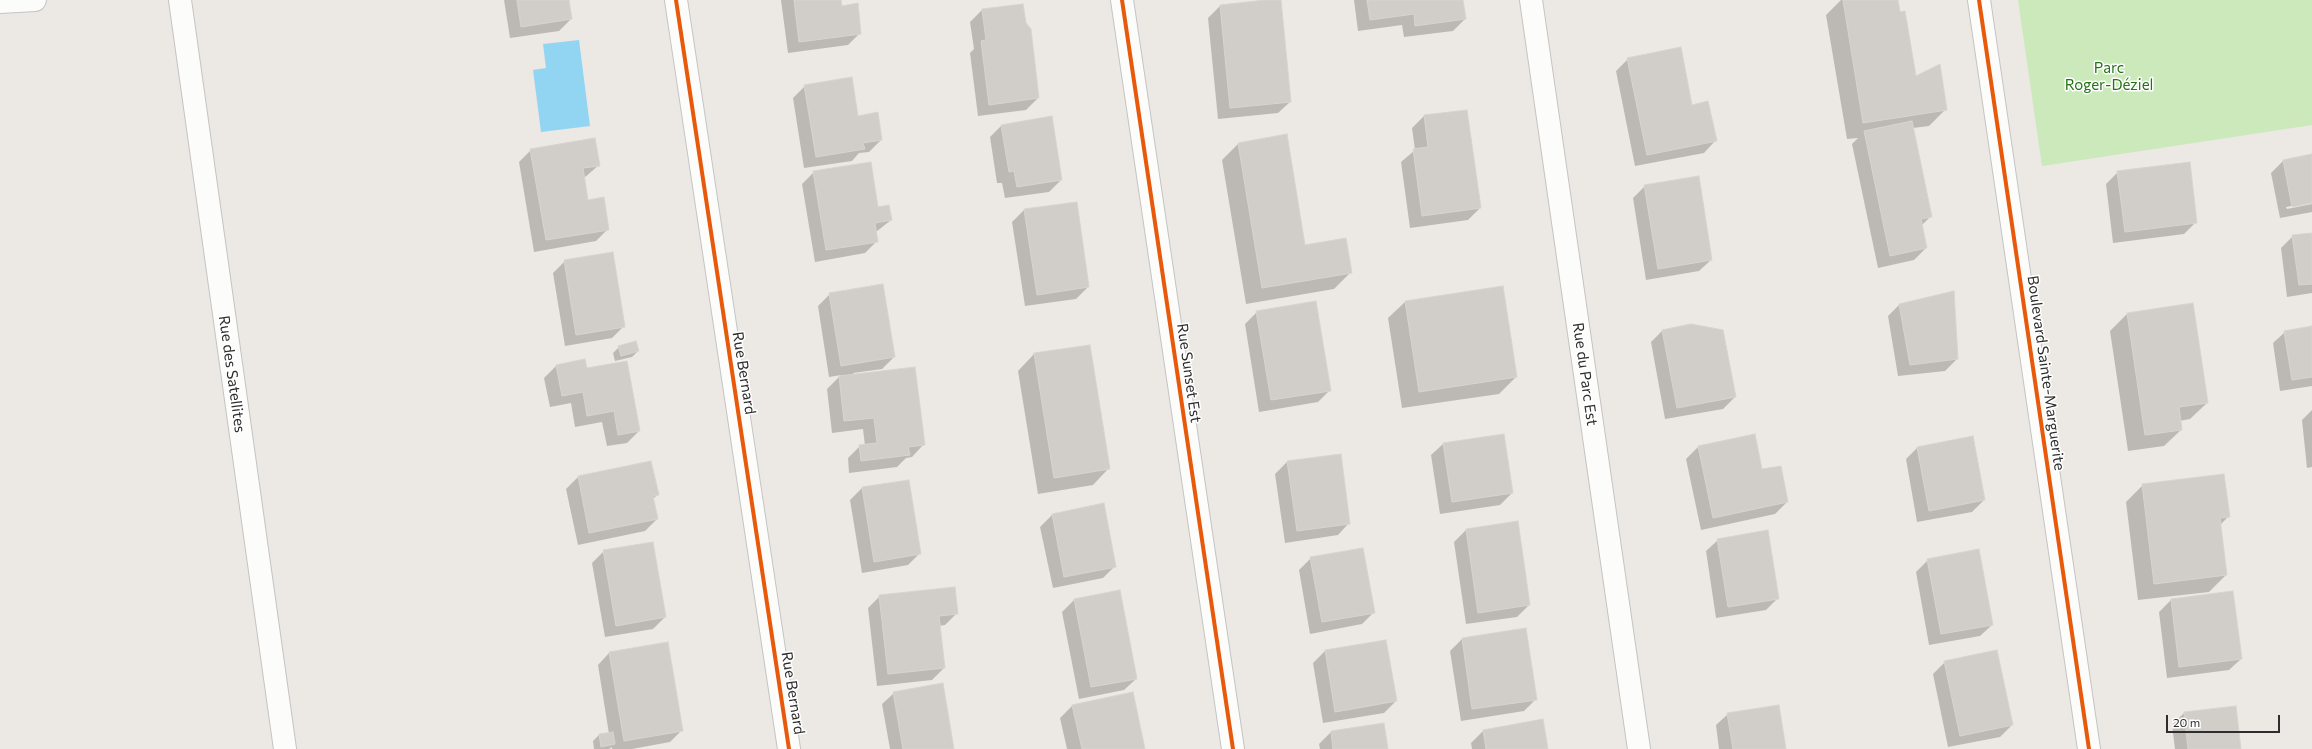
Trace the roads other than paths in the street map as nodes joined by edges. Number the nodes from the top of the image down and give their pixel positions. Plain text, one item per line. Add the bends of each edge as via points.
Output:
1 (35, 0) edge
2 (180, 0) edge
3 (676, 0) edge
4 (1122, 0) edge
5 (1531, 0) edge
6 (1979, 0) edge
7 (0, 2) edge
8 (285, 749) edge
9 (789, 749) edge
10 (1232, 749) edge
11 (1639, 749) edge
12 (2089, 749) edge

1 - 7 street
2 - 8 street, Rue des Satellites
3 - 9 street, Rue Bernard
4 - 10 street, Rue Sunset Est
5 - 11 street, Rue du Parc Est
6 - 12 street, Boulevard Sainte-Marguerite

